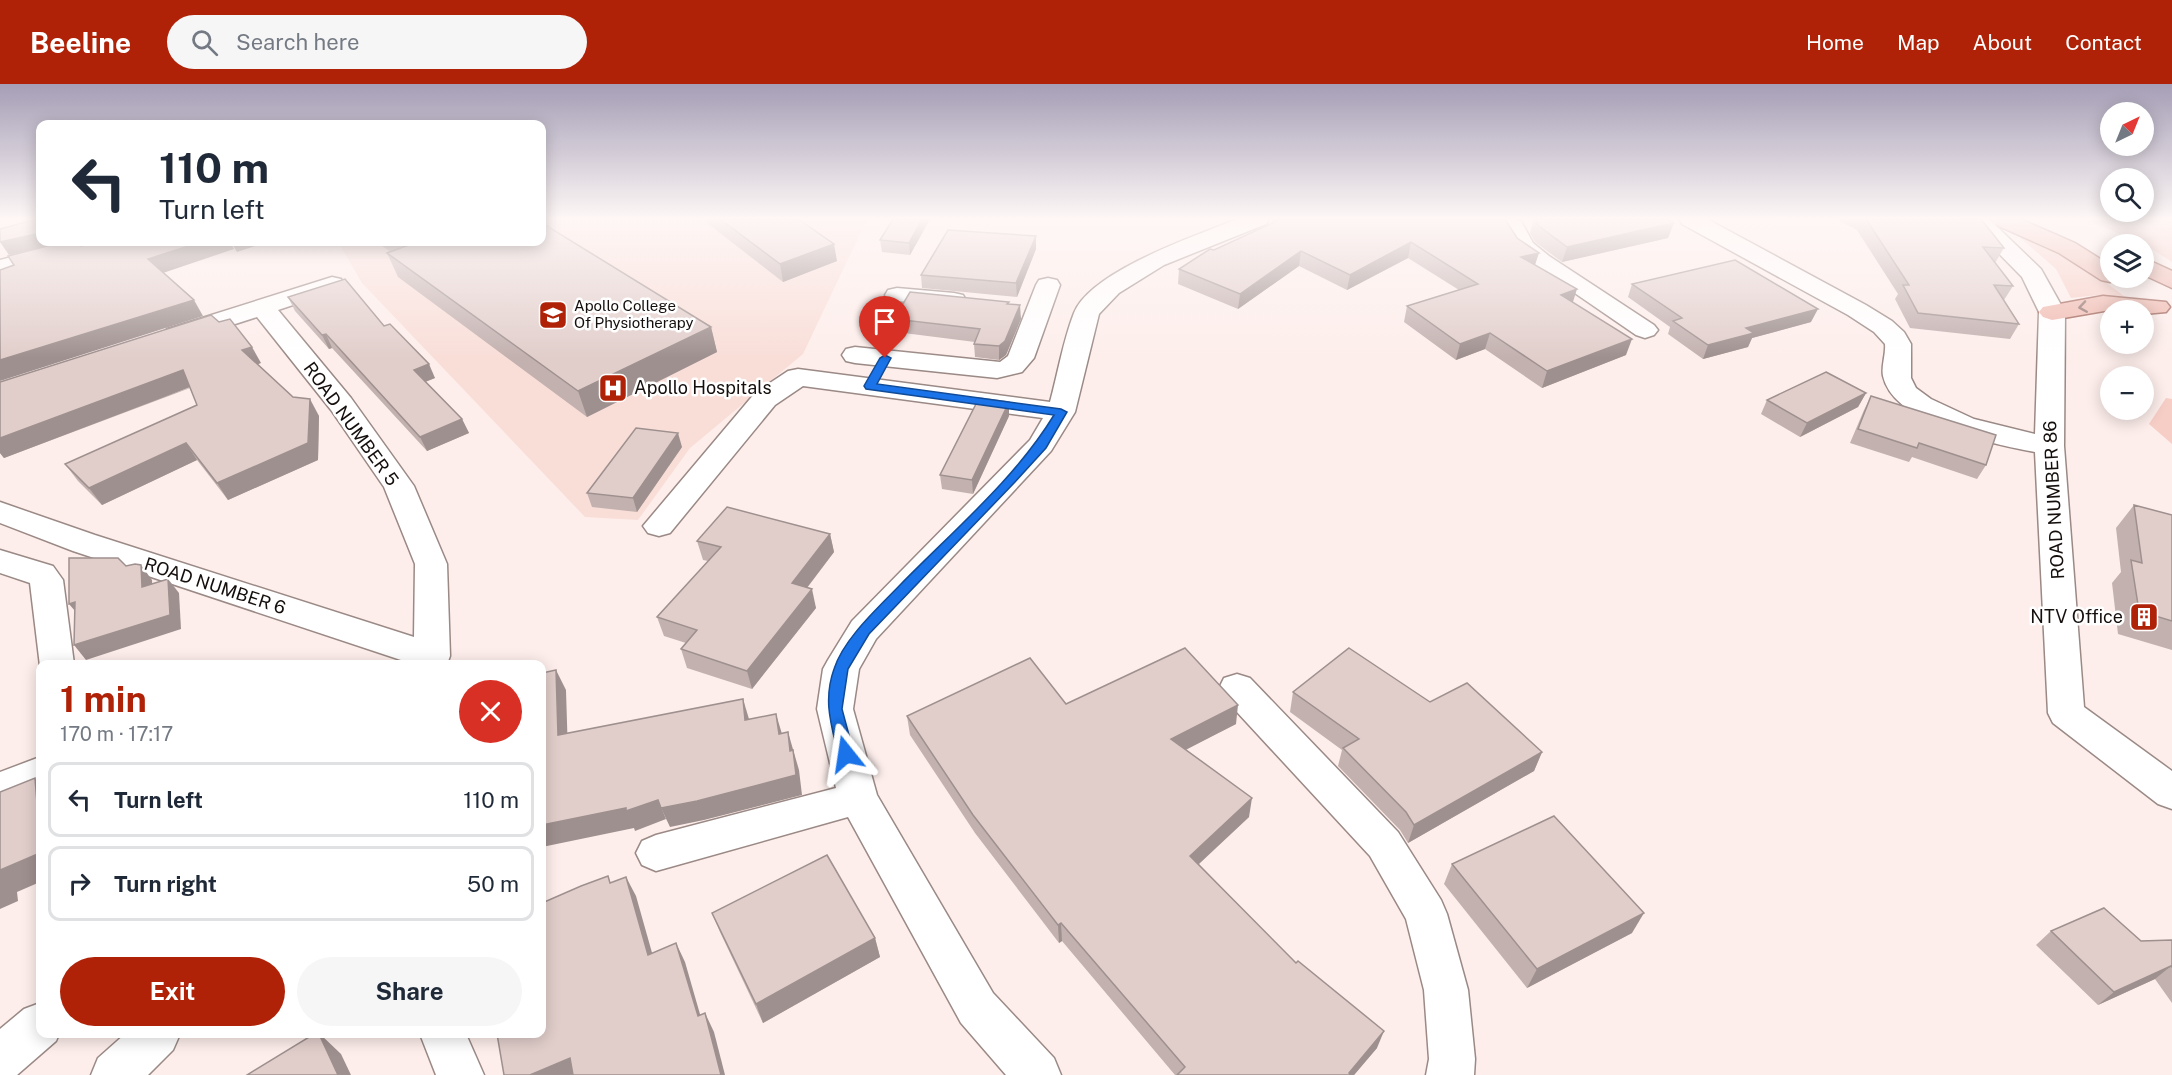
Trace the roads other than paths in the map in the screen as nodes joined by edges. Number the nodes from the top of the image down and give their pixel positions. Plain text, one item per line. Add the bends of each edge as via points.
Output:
1 (1147, 265) edge
2 (1547, 265) edge
3 (1775, 265) edge
4 (2023, 265) edge
5 (2154, 271) edge
6 (2172, 281) edge
7 (339, 282) edge
8 (2129, 288) edge
9 (897, 295) dead end
10 (981, 302) edge
11 (262, 308) junction
12 (1087, 312) junction
13 (2052, 312) junction
14 (2165, 312) edge
15 (1645, 330) dead end
16 (148, 344) edge
17 (855, 355) dead end
18 (885, 358) junction
19 (870, 386) junction
20 (1061, 412) junction
21 (2049, 446) junction
22 (0, 512) edge
23 (659, 526) dead end
24 (0, 561) edge
25 (16, 575) edge
26 (56, 660) edge
27 (431, 660) edge
28 (1237, 688) dead end
29 (36, 775) edge
30 (0, 788) edge
31 (2172, 793) edge
32 (858, 798) junction
33 (656, 853) dead end
34 (36, 1028) edge
35 (153, 1038) edge
36 (446, 1038) edge
37 (0, 1059) edge
38 (115, 1075) edge
39 (460, 1075) edge
40 (1037, 1075) edge
41 (1450, 1075) edge

1 - 12 street via 1110,288
2 - 15 street
3 - 21 street via 1857,310 1892,335 1900,348 1896,378 1919,404 1945,418 1996,435
4 - 13 street, ROAD NUMBER 86
5 - 6 main road
7 - 11 street
8 - 14 main road
9 - 10 street
11 - 16 street
11 - 27 street, ROAD NUMBER 5 via 340,404 399,486 431,564
12 - 18 street via 1035,300 1021,357 1007,368 993,370
12 - 20 street
14 -> 13 main road via 2103,304
13 - 21 street, ROAD NUMBER 86
17 - 18 street
18 - 19 street
19 - 20 street
19 - 23 street via 798,377 765,399
20 - 32 street via 1041,446 864,630 841,669 835,709
21 - 31 street, ROAD NUMBER 86 via 2066,713
22 - 27 street, ROAD NUMBER 6
24 - 25 street
25 - 26 street via 41,574 46,580
28 - 41 street via 1384,844 1426,914 1446,990
29 - 30 street
32 - 33 street
32 - 40 street via 977,1008
34 - 37 street
35 - 38 street
36 - 39 street

